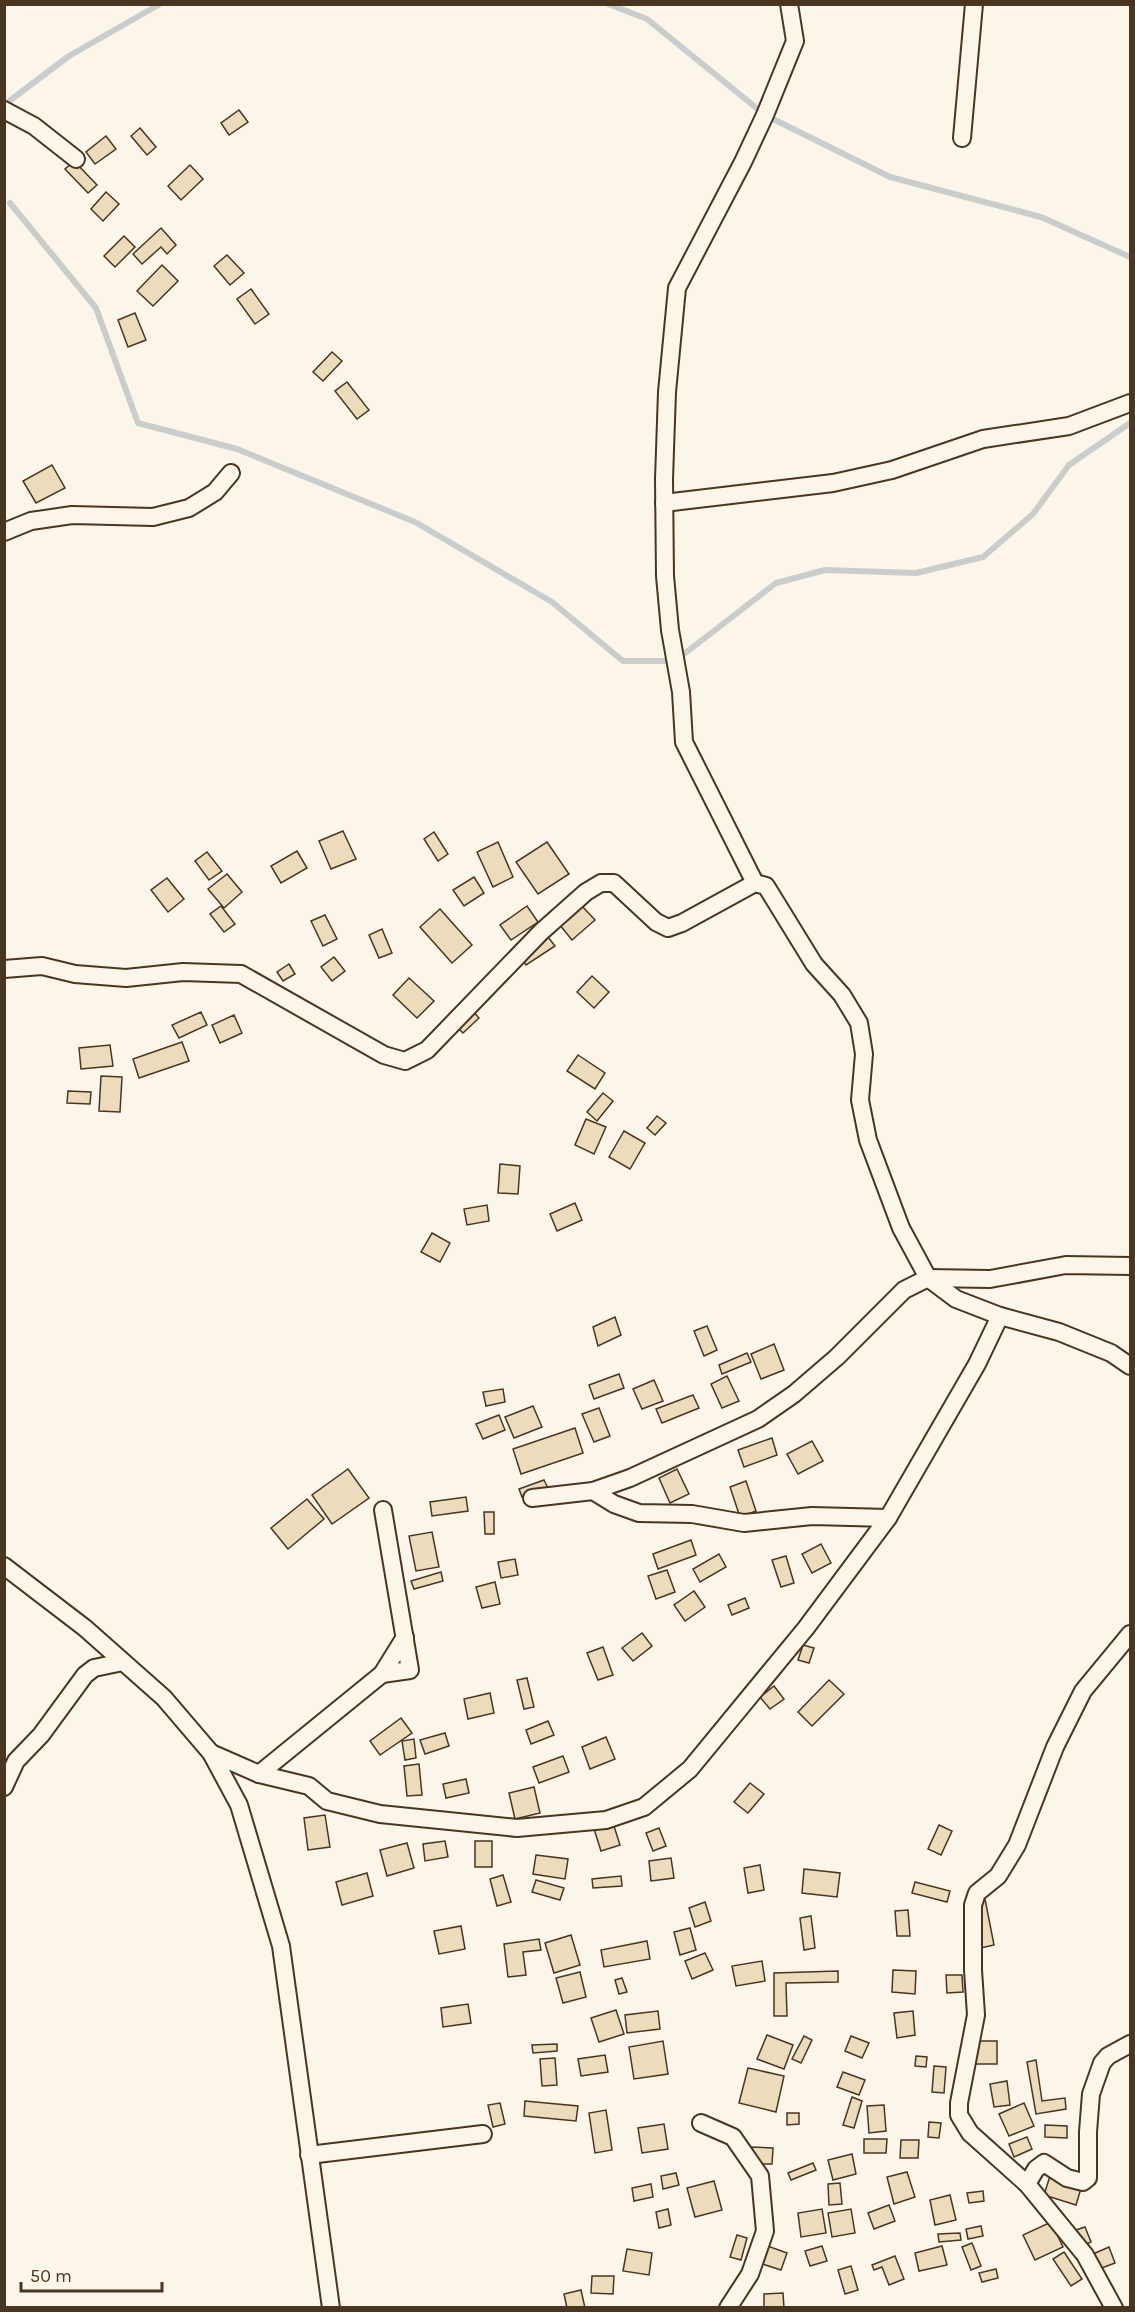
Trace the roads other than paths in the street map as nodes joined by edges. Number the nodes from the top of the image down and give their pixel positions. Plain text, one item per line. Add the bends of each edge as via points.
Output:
1 (789, 4) edge
2 (974, 4) edge
3 (4, 110) edge
4 (962, 138) dead end
5 (76, 159) dead end
6 (1131, 403) edge
7 (231, 473) dead end
8 (664, 503) junction
9 (4, 532) edge
10 (755, 883) junction
11 (4, 969) edge
12 (1131, 1266) edge
13 (928, 1278) junction
14 (1000, 1316) junction
15 (1131, 1366) edge
16 (593, 1491) junction
17 (532, 1498) dead end
18 (383, 1510) dead end
19 (888, 1518) junction
20 (4, 1566) edge
21 (1131, 1634) edge
22 (123, 1662) junction
23 (211, 1753) junction
24 (259, 1774) junction
25 (4, 1787) edge
26 (1131, 2044) edge
27 (701, 2123) dead end
28 (483, 2134) dead end
29 (309, 2156) junction
30 (1026, 2184) junction
31 (331, 2307) edge
32 (728, 2307) edge
33 (1114, 2307) edge

1 - 8 street via 795,41 747,153 676,288 667,392
2 - 4 street
3 - 5 street via 34,126
6 - 8 street via 1069,426 983,439 892,470 833,483
7 - 9 street via 215,492 189,508 153,517 72,515 32,521
8 - 10 street via 665,576 684,742
10 - 11 street via 668,928 614,884 601,883 541,932 427,1050 405,1061 384,1055 241,974 183,972 126,978 75,974 42,966
10 - 13 street via 766,886 814,964 842,995 859,1023 864,1054 860,1100 868,1140 901,1228
12 - 13 street via 1065,1265 990,1279
13 - 14 street via 956,1299
13 - 16 street via 904,1290 837,1357 758,1419
14 - 15 street via 1059,1332 1111,1353
14 - 19 street via 977,1364
16 - 17 street
16 - 19 street via 639,1513 692,1514 744,1523 812,1516
18 - 24 street via 411,1670 382,1674
19 - 24 street via 806,1628 690,1769 644,1807 606,1820 517,1828 380,1814 327,1801 309,1786
20 - 22 street
21 - 30 street via 1083,1691 1055,1747 1017,1845 998,1876 977,1893 973,1905 976,2015 959,2115 970,2133
22 - 23 street via 164,1698
22 - 25 street via 94,1668 85,1675 41,1735 16,1761
23 - 24 street
23 - 29 street via 239,1805 281,1946
26 - 30 street via 1102,2063 1091,2094 1088,2178 1083,2182 1067,2178 1044,2163
27 - 32 street via 733,2137 760,2176 765,2231 750,2274
28 - 29 street
29 - 31 street
30 - 33 street via 1085,2255

